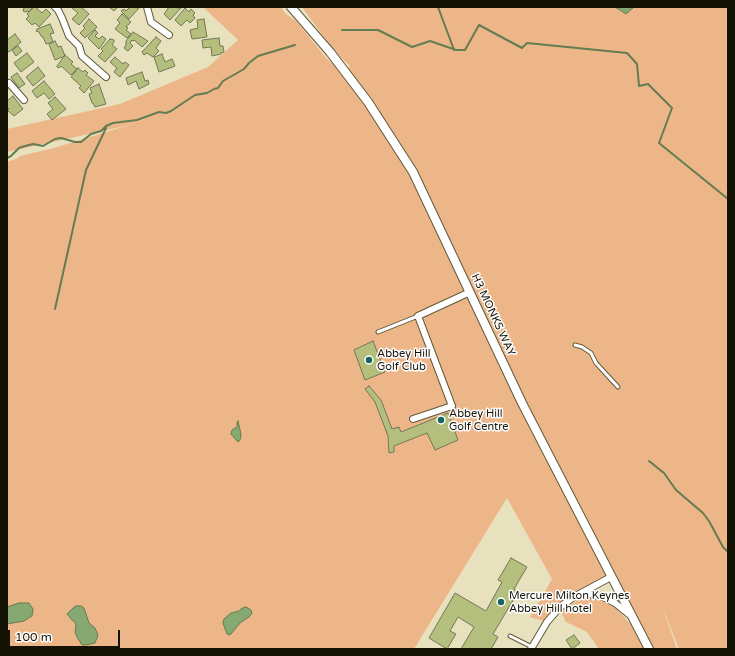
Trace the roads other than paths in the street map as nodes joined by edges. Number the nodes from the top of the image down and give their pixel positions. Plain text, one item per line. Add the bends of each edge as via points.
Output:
1 (55, 7) edge
2 (147, 7) edge
3 (291, 7) edge
4 (169, 35) dead end
5 (106, 77) dead end
6 (8, 82) edge
7 (24, 100) dead end
8 (470, 292) junction
9 (418, 316) junction
10 (378, 332) dead end
11 (575, 345) dead end
12 (618, 387) dead end
13 (413, 419) dead end
14 (611, 577) junction
15 (582, 593) junction
16 (632, 617) junction
17 (510, 636) dead end
18 (532, 648) edge
19 (649, 649) edge

1 - 5 street via 69,36 79,46 82,56
2 - 4 street via 151,22
3 - 8 street, H3 MONKS WAY via 368,102 413,172
6 - 7 street
8 - 9 street
8 - 14 street, H3 MONKS WAY via 522,403
9 - 10 lane
9 - 13 street via 452,406
11 - 12 lane via 591,353 596,363
14 - 15 street
14 - 16 street, H3 MONKS WAY
15 - 16 street via 601,596
15 - 18 street via 559,608 547,622
16 - 19 street, H3 MONKS WAY
17 - 18 lane

